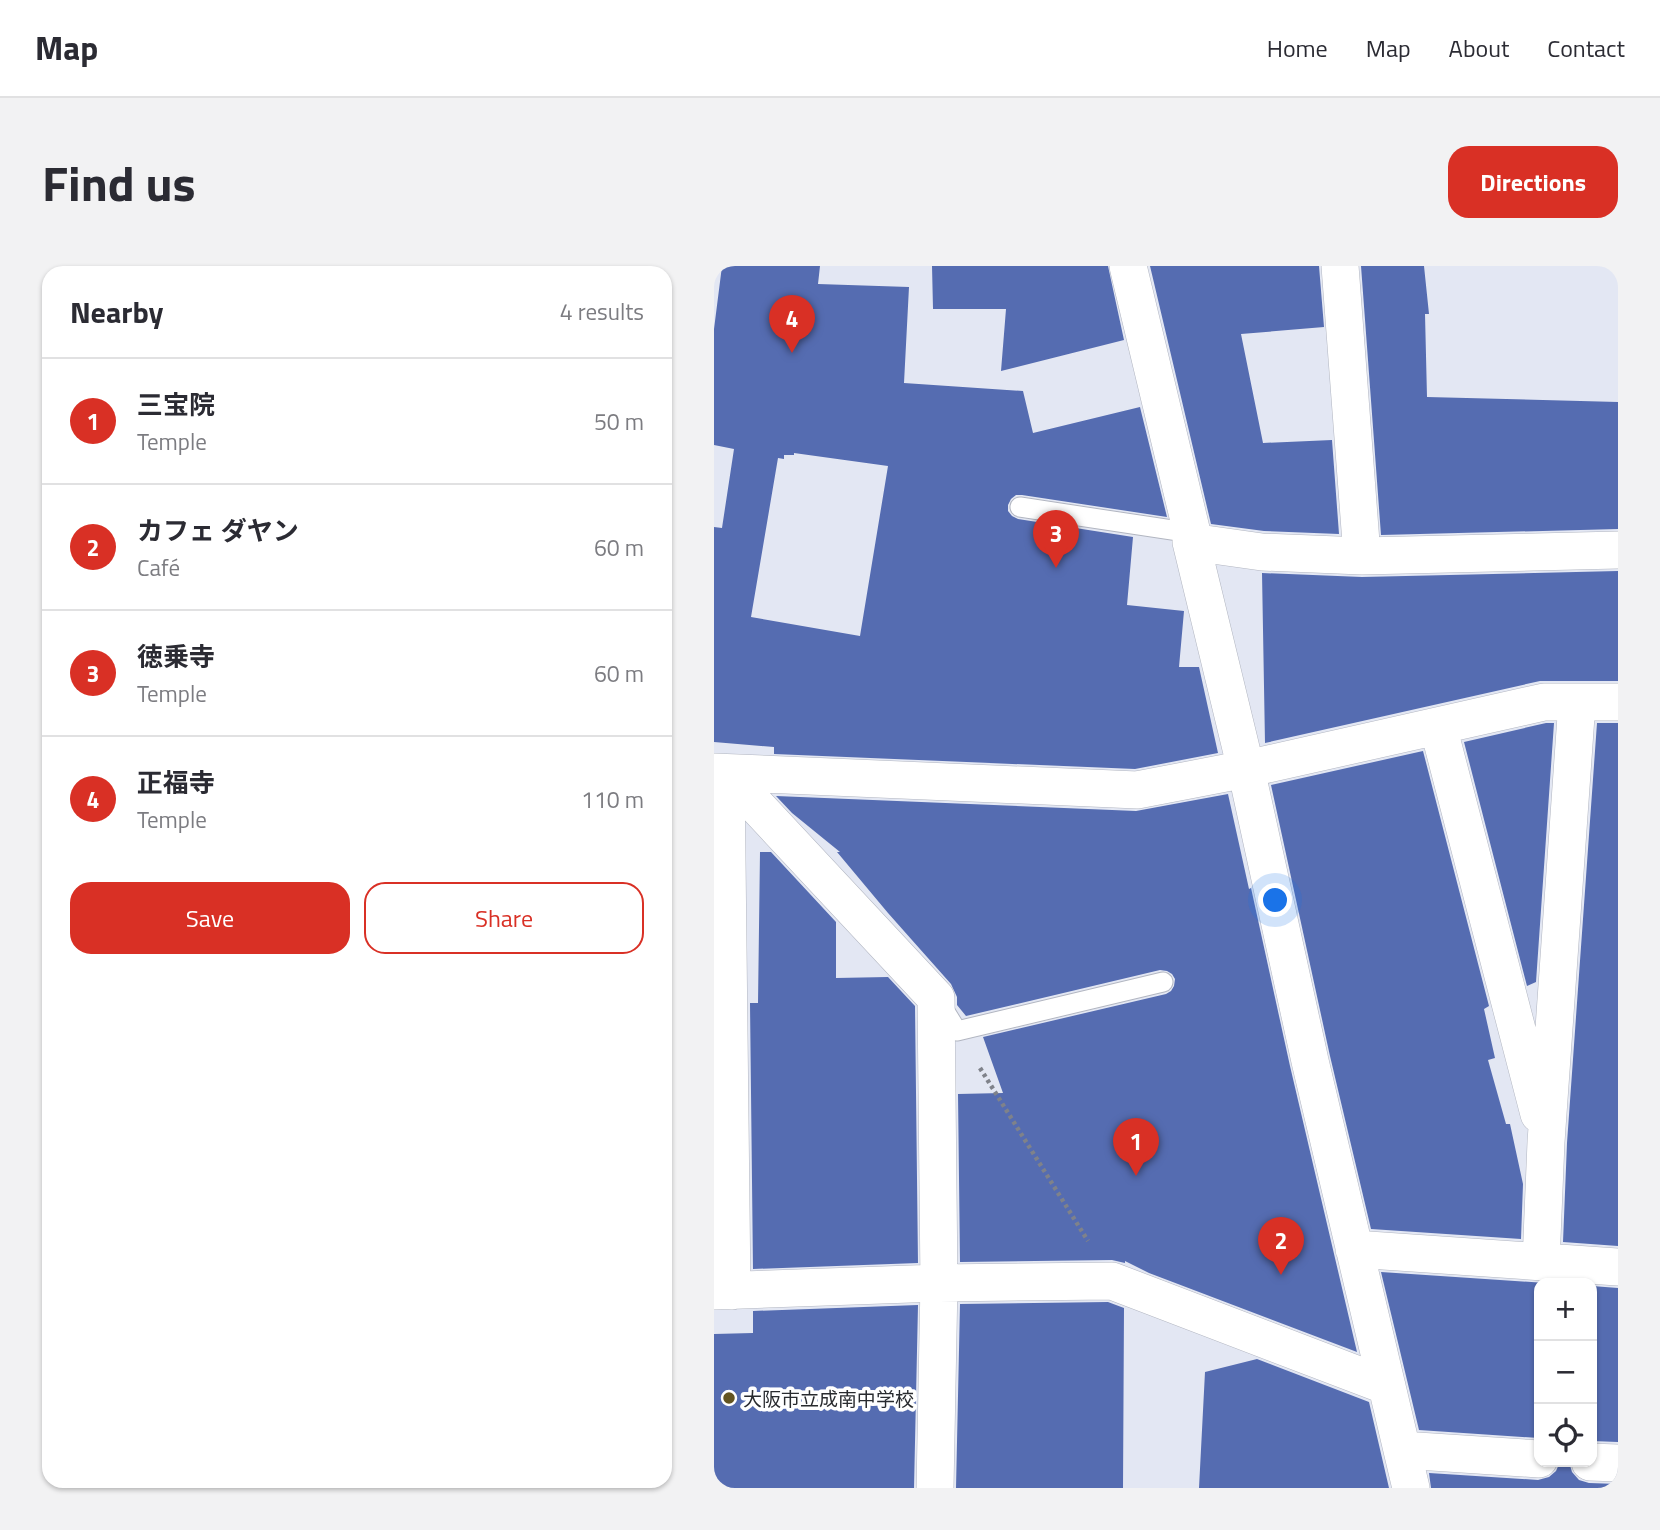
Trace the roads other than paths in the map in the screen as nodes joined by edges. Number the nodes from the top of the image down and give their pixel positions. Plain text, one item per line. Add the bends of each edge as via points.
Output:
1 (1128, 266) edge
2 (1340, 266) edge
3 (1020, 507) dead end
4 (1191, 538) junction
5 (1618, 550) edge
6 (1362, 556) junction
7 (1577, 702) junction
8 (1618, 702) edge
9 (1438, 726) junction
10 (1245, 769) junction
11 (720, 772) edge
12 (1163, 982) dead end
13 (936, 998) junction
14 (1546, 1142) junction
15 (1354, 1249) junction
16 (1541, 1262) junction
17 (1618, 1267) edge
18 (939, 1283) junction
19 (723, 1291) edge
20 (1387, 1386) junction
21 (1402, 1450) junction
22 (1534, 1459) edge
23 (1597, 1462) edge
24 (1618, 1464) edge
25 (935, 1488) edge
26 (1411, 1488) edge

1 - 4 street
2 - 6 street
3 - 4 lane
4 - 6 street via 1262,552
4 - 10 street
5 - 6 street
7 - 8 street
7 - 9 street via 1544,702
7 - 14 street
9 - 10 street
9 - 14 street
10 - 11 street via 1137,790
10 - 15 street
11 - 13 street
11 - 19 street
12 - 13 lane via 957,1031
13 - 18 street
14 - 16 street
15 - 16 street
15 - 20 street
16 - 17 street
18 - 19 street
18 - 20 street via 1112,1281
18 - 25 street
20 - 21 street
21 - 22 street
21 - 26 street
23 - 24 street

